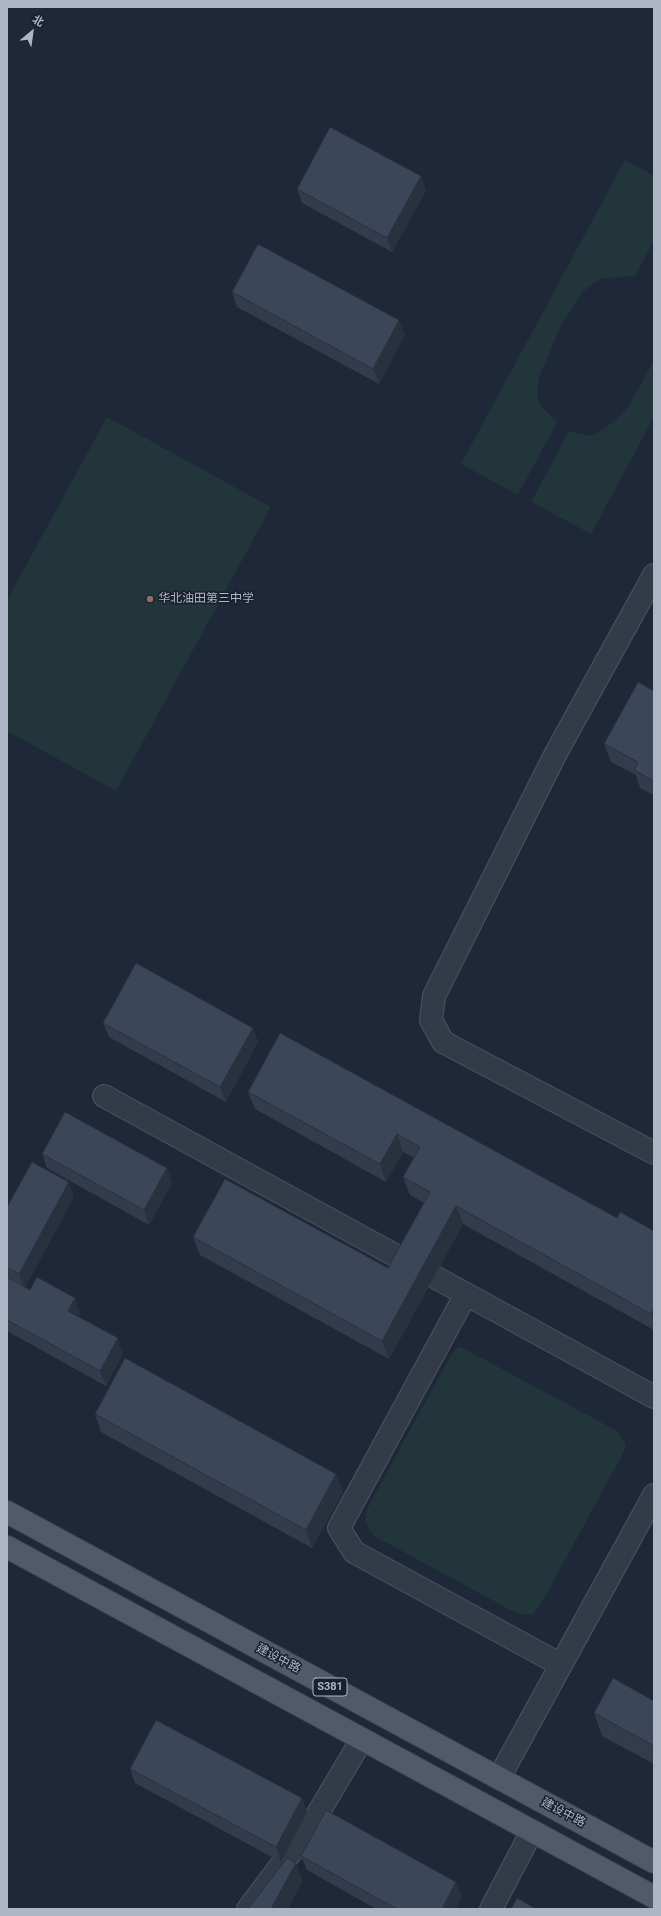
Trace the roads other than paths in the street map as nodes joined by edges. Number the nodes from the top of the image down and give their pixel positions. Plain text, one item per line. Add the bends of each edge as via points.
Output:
1 (654, 574) edge
2 (104, 1096) dead end
3 (654, 1153) edge
4 (466, 1294) junction
5 (654, 1397) edge
6 (654, 1495) edge
7 (7, 1512) edge
8 (7, 1547) edge
9 (561, 1665) junction
10 (362, 1739) junction
11 (499, 1778) junction
12 (532, 1831) junction
13 (654, 1862) edge
14 (654, 1897) edge
15 (248, 1909) edge
16 (491, 1909) edge

1 - 3 lane via 556,753 441,982 434,996 431,1020 443,1042
2 - 4 lane
4 - 5 lane
4 - 9 lane via 339,1528 354,1552
6 - 9 lane
7 - 11 main road, 建设中路 / S381
8 - 10 main road, S381
9 - 11 lane
10 - 12 main road, S381
10 - 15 lane via 310,1827
11 - 13 main road, 建设中路 / S381
12 - 14 main road, S381
12 - 16 lane

